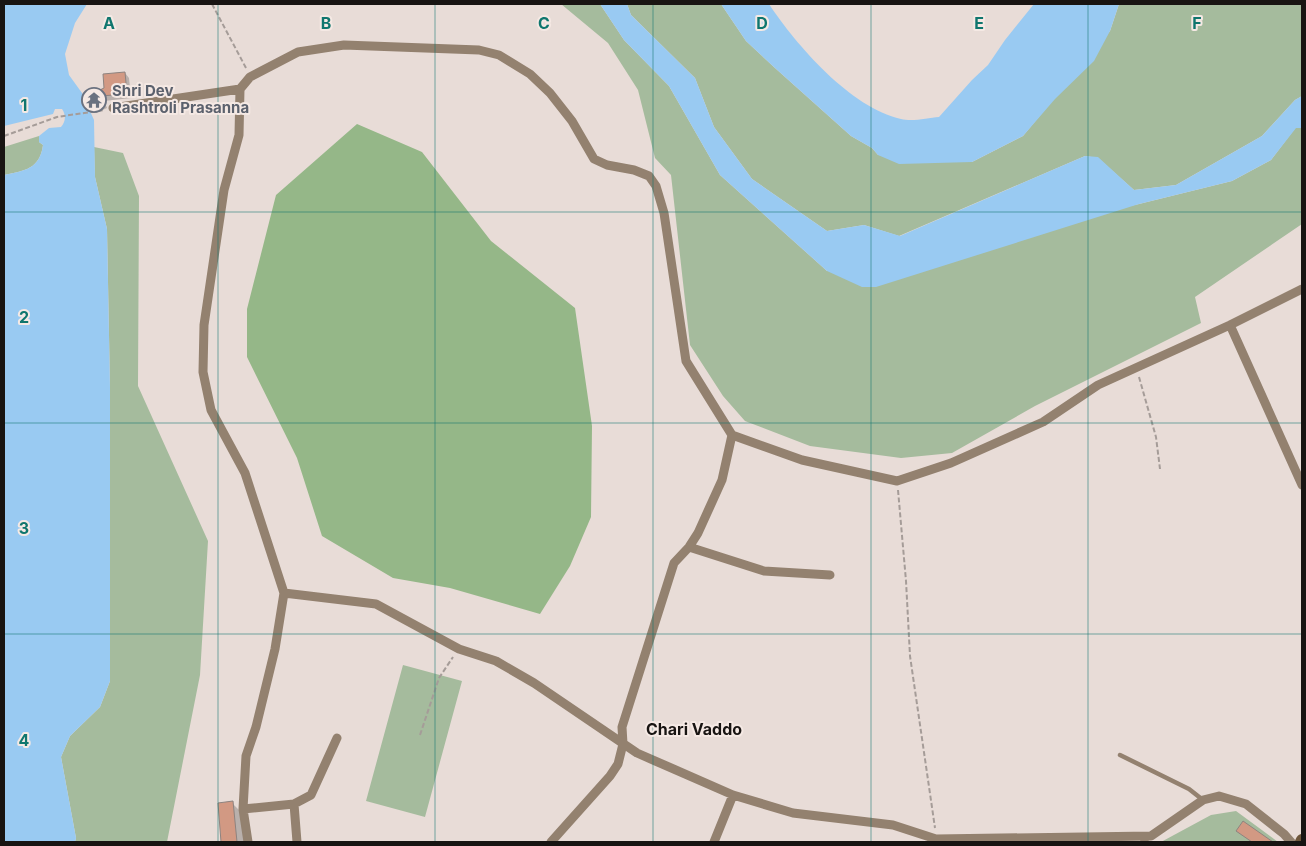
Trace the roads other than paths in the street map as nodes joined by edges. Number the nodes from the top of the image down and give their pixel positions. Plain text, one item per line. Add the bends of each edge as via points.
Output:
1 (240, 89) junction
2 (113, 108) road end
3 (1302, 289) edge
4 (1230, 325) junction
5 (732, 435) junction
6 (1302, 485) edge
7 (689, 547) junction
8 (830, 575) dead end
9 (284, 593) junction
10 (337, 738) dead end
11 (623, 744) junction
12 (1120, 755) dead end
13 (733, 795) junction
14 (1204, 800) junction
15 (294, 804) junction
16 (243, 809) junction
17 (1151, 836) junction
18 (248, 842) edge
19 (297, 842) edge
20 (551, 842) edge
21 (714, 842) edge
22 (1142, 842) edge
23 (1291, 842) edge

1 - 2 street
1 - 5 street via 250,77 298,52 344,45 479,50 499,55 530,74 572,121 594,159 607,166 649,176 656,186 664,213 686,361
1 - 9 street via 239,135 224,190 204,325 203,372 211,410 245,474
3 - 4 street
4 - 5 street via 1098,385 1043,422 951,463 897,481 802,460
4 - 6 street
5 - 7 street via 722,480
7 - 8 street via 764,571
7 - 11 street via 674,563 622,727
9 - 11 street via 376,604 459,649 496,661
9 - 16 street via 275,649 246,756
10 - 15 street via 311,795
11 - 13 street
11 - 20 street via 618,764 610,776
12 - 14 lane via 1189,789
13 - 17 street via 793,813 893,825 936,839
13 - 21 street
14 - 17 street
14 - 23 street via 1219,796 1246,804
15 - 16 street
15 - 19 street
16 - 18 street
17 - 22 lane

